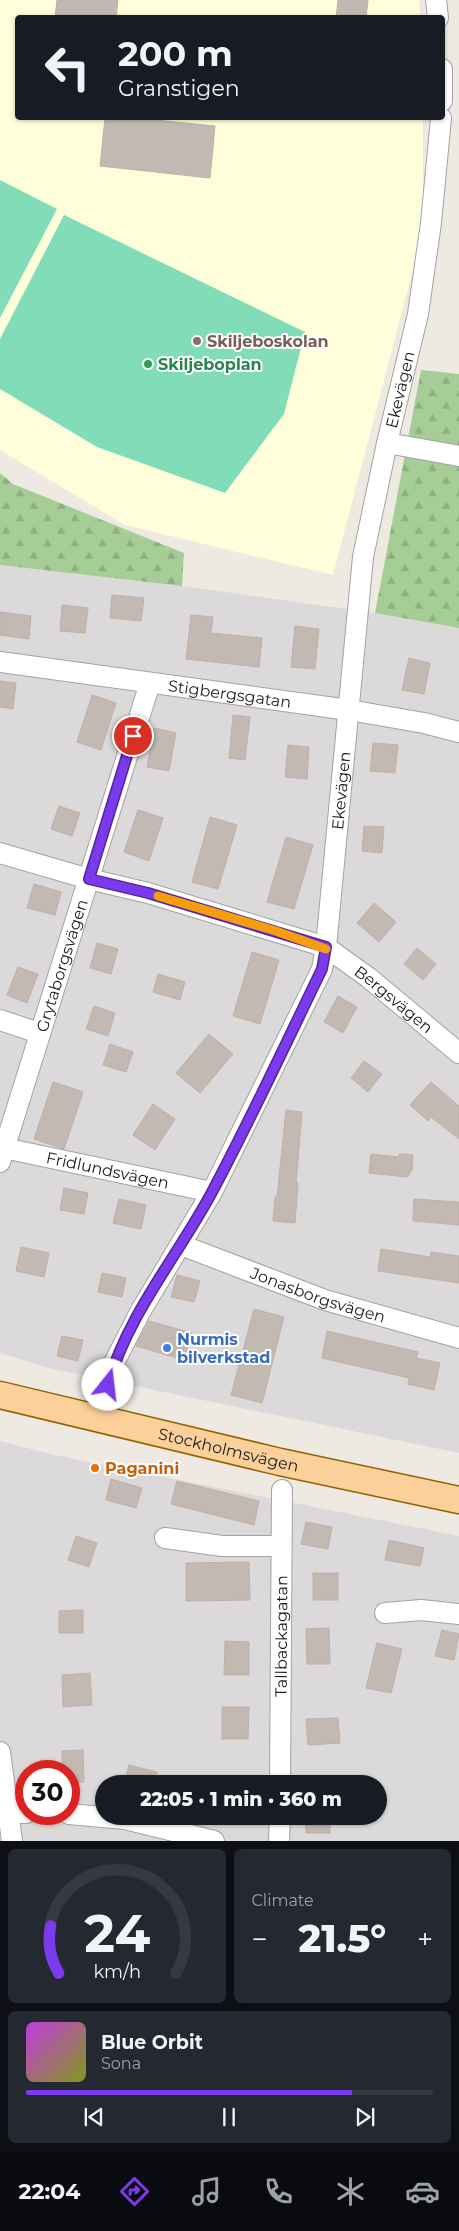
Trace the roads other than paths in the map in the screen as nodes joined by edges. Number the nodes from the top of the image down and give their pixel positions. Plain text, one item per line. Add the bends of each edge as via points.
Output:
1 (436, 0) edge
2 (438, 15) edge
3 (441, 120) edge
4 (387, 443) junction
5 (459, 456) edge
6 (0, 662) edge
7 (150, 682) junction
8 (349, 710) junction
9 (459, 732) edge
10 (0, 853) edge
11 (89, 879) junction
12 (326, 947) junction
13 (0, 1020) edge
14 (39, 1033) junction
15 (459, 1053) edge
16 (2, 1155) edge
17 (212, 1192) junction
18 (181, 1245) junction
19 (459, 1338) edge
20 (0, 1395) edge
21 (97, 1417) junction
22 (282, 1490) dead end
23 (459, 1500) edge
24 (165, 1538) dead end
25 (282, 1546) junction
26 (385, 1613) dead end
27 (459, 1614) edge
28 (0, 1752) edge
29 (280, 1775) edge
30 (11, 1813) edge
31 (80, 1815) edge
32 (280, 1825) edge
33 (12, 1841) edge
34 (214, 1841) edge
35 (279, 1841) edge

1 - 2 street
3 - 4 street, Ekevägen via 418,314
4 - 5 street
4 - 8 street, Ekevägen via 363,557
6 - 7 street, Stigbergsgatan
7 - 8 street, Stigbergsgatan
7 - 11 street, Grytaborgsvägen
8 - 9 street, Stigbergsgatan
8 - 12 street, Ekevägen
10 - 11 street, Bergsvägen
11 - 12 street, Bergsvägen via 148,893
11 - 14 street, Grytaborgsvägen
12 - 15 street, Bergsvägen via 369,978
12 - 17 street, Ekevägen via 322,969
13 - 14 street
14 - 16 street, Grytaborgsvägen
16 - 17 street, Fridlundsvägen
17 - 18 street, Ekevägen
18 - 19 street, Jonasborgsvägen via 325,1300
18 - 21 street, Ekevägen via 140,1312 114,1363
20 - 21 main road, Stockholmsvägen
21 - 23 main road, Stockholmsvägen via 270,1460
22 - 25 street, Tallbackagatan
24 - 25 street via 222,1546
25 - 29 street, Tallbackagatan
26 - 27 street via 421,1610
28 - 30 street
30 - 33 street
31 - 34 street via 125,1819
32 - 35 street

